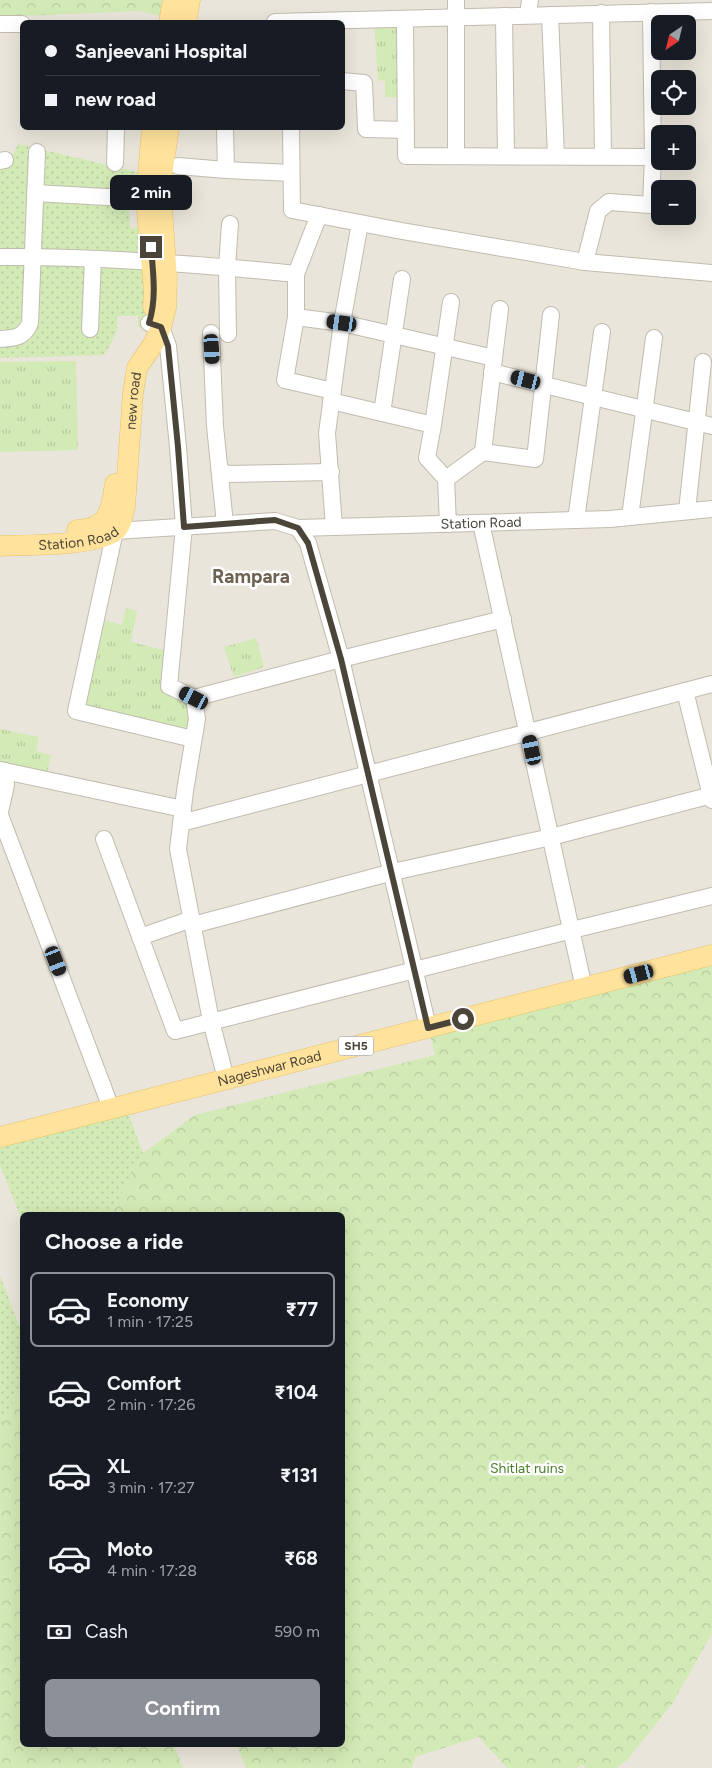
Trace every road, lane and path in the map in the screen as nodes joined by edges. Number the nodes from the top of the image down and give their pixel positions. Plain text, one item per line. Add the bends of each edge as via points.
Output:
1 (173, 0) edge
2 (190, 0) edge
3 (456, 0) edge
4 (695, 6) edge
5 (529, 8) edge
6 (712, 11) edge
7 (652, 12) junction
8 (601, 13) junction
9 (550, 14) junction
10 (504, 16) junction
11 (456, 17) junction
12 (405, 19) junction
13 (169, 20) edge
14 (186, 20) edge
15 (345, 21) edge
16 (0, 24) edge
17 (20, 24) edge
18 (345, 81) edge
19 (652, 125) edge
20 (116, 130) edge
21 (152, 130) edge
22 (169, 130) edge
23 (225, 130) edge
24 (291, 130) edge
25 (406, 130) junction
26 (37, 152) dead end
27 (456, 156) junction
28 (506, 156) junction
29 (556, 156) junction
30 (603, 156) junction
31 (651, 157) edge
32 (115, 163) dead end
33 (178, 166) dead end
34 (226, 170) junction
35 (652, 170) edge
36 (292, 173) junction
37 (35, 193) junction
38 (124, 198) dead end
39 (319, 216) junction
40 (360, 223) junction
41 (230, 224) dead end
42 (32, 256) junction
43 (0, 257) edge
44 (94, 259) junction
45 (159, 262) junction
46 (585, 262) junction
47 (227, 267) junction
48 (712, 273) edge
49 (296, 274) junction
50 (402, 279) dead end
51 (451, 302) dead end
52 (500, 309) dead end
53 (551, 315) dead end
54 (296, 317) junction
55 (342, 323) junction
56 (155, 325) junction
57 (90, 329) dead end
58 (602, 332) dead end
59 (211, 333) dead end
60 (228, 334) dead end
61 (393, 335) junction
62 (654, 338) dead end
63 (0, 339) edge
64 (444, 347) junction
65 (703, 362) dead end
66 (493, 365) junction
67 (544, 384) junction
68 (332, 396) junction
69 (594, 397) junction
70 (645, 409) junction
71 (382, 413) junction
72 (696, 422) junction
73 (433, 425) junction
74 (712, 426) edge
75 (483, 452) junction
76 (220, 470) junction
77 (331, 472) junction
78 (446, 479) junction
79 (712, 509) edge
80 (687, 511) junction
81 (630, 517) junction
82 (576, 520) junction
83 (481, 523) junction
84 (225, 524) junction
85 (448, 524) junction
86 (184, 527) junction
87 (334, 527) junction
88 (298, 528) junction
89 (106, 529) junction
90 (0, 533) edge
91 (0, 546) edge
92 (502, 619) junction
93 (341, 659) junction
94 (712, 684) edge
95 (685, 691) junction
96 (194, 698) junction
97 (528, 732) junction
98 (193, 739) junction
99 (2, 771) edge
100 (369, 774) junction
101 (712, 797) edge
102 (0, 813) edge
103 (182, 816) junction
104 (551, 837) junction
105 (104, 839) dead end
106 (393, 872) junction
107 (712, 896) edge
108 (192, 922) junction
109 (572, 930) junction
110 (140, 937) junction
111 (712, 955) edge
112 (416, 969) junction
113 (584, 988) junction
114 (211, 1021) junction
115 (428, 1028) junction
116 (226, 1079) junction
117 (111, 1108) junction
118 (0, 1137) edge

1 - 13 main road
2 - 14 main road
3 - 11 street
4 - 6 street
4 - 7 street
5 - 9 street
5 - 10 street
7 - 8 street
7 - 19 street
8 - 9 street
8 - 30 street
9 - 29 street
10 - 11 street
10 - 28 street
11 - 12 street
11 - 27 street
12 - 15 street
12 - 25 street
16 - 17 street
18 - 25 street via 364,83 366,129
20 - 32 street
21 - 45 main road, new road via 146,200
22 - 45 main road, new road via 162,174
23 - 34 street
24 - 36 street
25 - 27 street via 406,156
26 - 37 street
27 - 28 street
28 - 29 street
29 - 30 street
30 - 31 street
33 - 34 street
34 - 36 street
35 - 46 street via 651,205 609,202 598,211
36 - 39 street via 292,210
37 - 38 street
37 - 42 street
39 - 40 street
39 - 49 street
40 - 46 street
40 - 55 street
41 - 47 street
42 - 43 street
42 - 44 street
42 - 63 street via 27,331 16,338
44 - 45 street
44 - 57 street
45 - 47 street
45 - 56 main road, new road via 167,279 166,308
46 - 48 street
47 - 49 street
47 - 60 street
49 - 54 street
50 - 61 street
51 - 64 street
52 - 66 street
53 - 67 street
54 - 55 street
54 - 68 street via 285,380
55 - 61 street
55 - 68 street
56 - 86 street via 168,346
56 - 89 main road, new road via 146,332 130,360 123,389 117,473
56 - 89 main road, new road via 154,343 137,368 122,521
58 - 69 street
59 - 76 street
61 - 64 street
61 - 71 street
62 - 70 street
64 - 66 street
64 - 73 street
65 - 72 street
66 - 67 street
66 - 75 street
67 - 69 street
67 - 75 street via 535,459
68 - 71 street
68 - 77 street via 327,433
69 - 70 street
69 - 82 street
70 - 72 street
70 - 81 street
71 - 73 street
72 - 74 street
72 - 80 street
73 - 78 street via 427,458
75 - 78 street
76 - 77 street via 227,474
76 - 84 street
77 - 87 street
78 - 85 street
79 - 80 street, Station Road
80 - 81 street, Station Road
81 - 82 street, Station Road
82 - 83 street, Station Road
83 - 85 street, Station Road
83 - 92 street
84 - 86 street
84 - 88 street, Station Road via 275,520
85 - 87 street, Station Road
86 - 89 street, Station Road
86 - 96 street via 169,686
87 - 88 street, Station Road
88 - 93 street via 308,543
89 - 90 main road
89 - 91 main road, Station Road via 104,537 93,540
89 - 98 street via 76,711
92 - 93 street
92 - 97 street
93 - 96 street
93 - 100 street
94 - 95 street
95 - 97 street
95 - 101 street
96 - 98 street via 197,718
97 - 100 street
97 - 104 street
98 - 103 street
99 - 102 street via 6,784
99 - 103 street
100 - 103 street
100 - 106 street
101 - 104 street
102 - 117 street
103 - 108 street via 178,849
104 - 106 street
104 - 109 street
105 - 110 street
106 - 108 street
106 - 112 street
107 - 109 street
108 - 110 street
108 - 114 street
109 - 112 street
109 - 113 street
110 - 114 street via 175,1031
111 - 113 main road, Nageshwar Road / SH5
112 - 114 street
112 - 115 street
113 - 115 main road, Nageshwar Road / SH5
114 - 116 street
115 - 116 main road, Nageshwar Road / SH5
116 - 117 main road, Nageshwar Road / SH5
117 - 118 main road, Nageshwar Road / SH5

